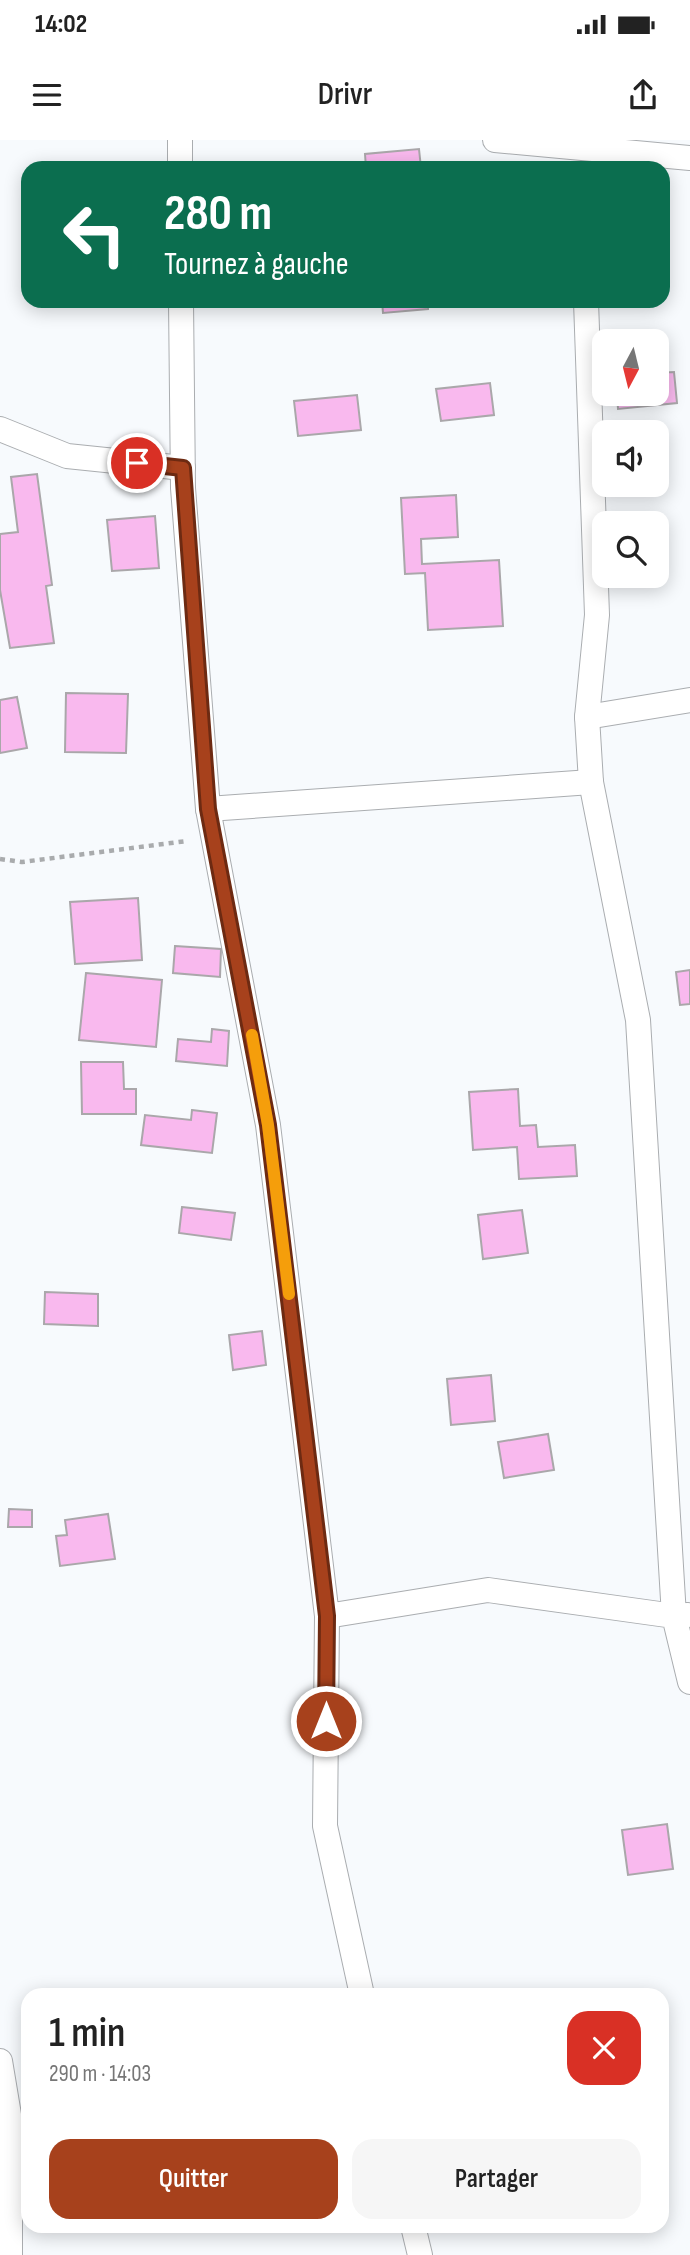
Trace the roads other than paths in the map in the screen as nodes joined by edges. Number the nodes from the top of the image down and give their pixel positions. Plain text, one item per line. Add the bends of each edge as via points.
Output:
1 (180, 140) edge
2 (495, 140) edge
3 (581, 152) edge
4 (690, 158) edge
5 (180, 161) edge
6 (181, 308) edge
7 (586, 308) edge
8 (0, 429) edge
9 (183, 468) junction
10 (690, 700) edge
11 (587, 717) junction
12 (591, 782) junction
13 (208, 809) junction
14 (682, 1615) edge
15 (327, 1616) junction
16 (690, 1682) edge
17 (360, 1988) edge
18 (0, 2061) edge
19 (414, 2233) edge
20 (10, 2255) edge
21 (419, 2255) edge

1 - 5 street
2 - 3 street
3 - 4 street
6 - 9 street
7 - 11 street via 597,615
8 - 9 street via 67,456
9 - 13 street
10 - 11 street
11 - 12 street
12 - 13 street
12 - 14 street via 638,1020
13 - 15 street via 268,1125
14 - 15 street via 488,1590
14 - 16 street
15 - 17 street via 325,1826
18 - 20 street via 10,2121
19 - 21 street

